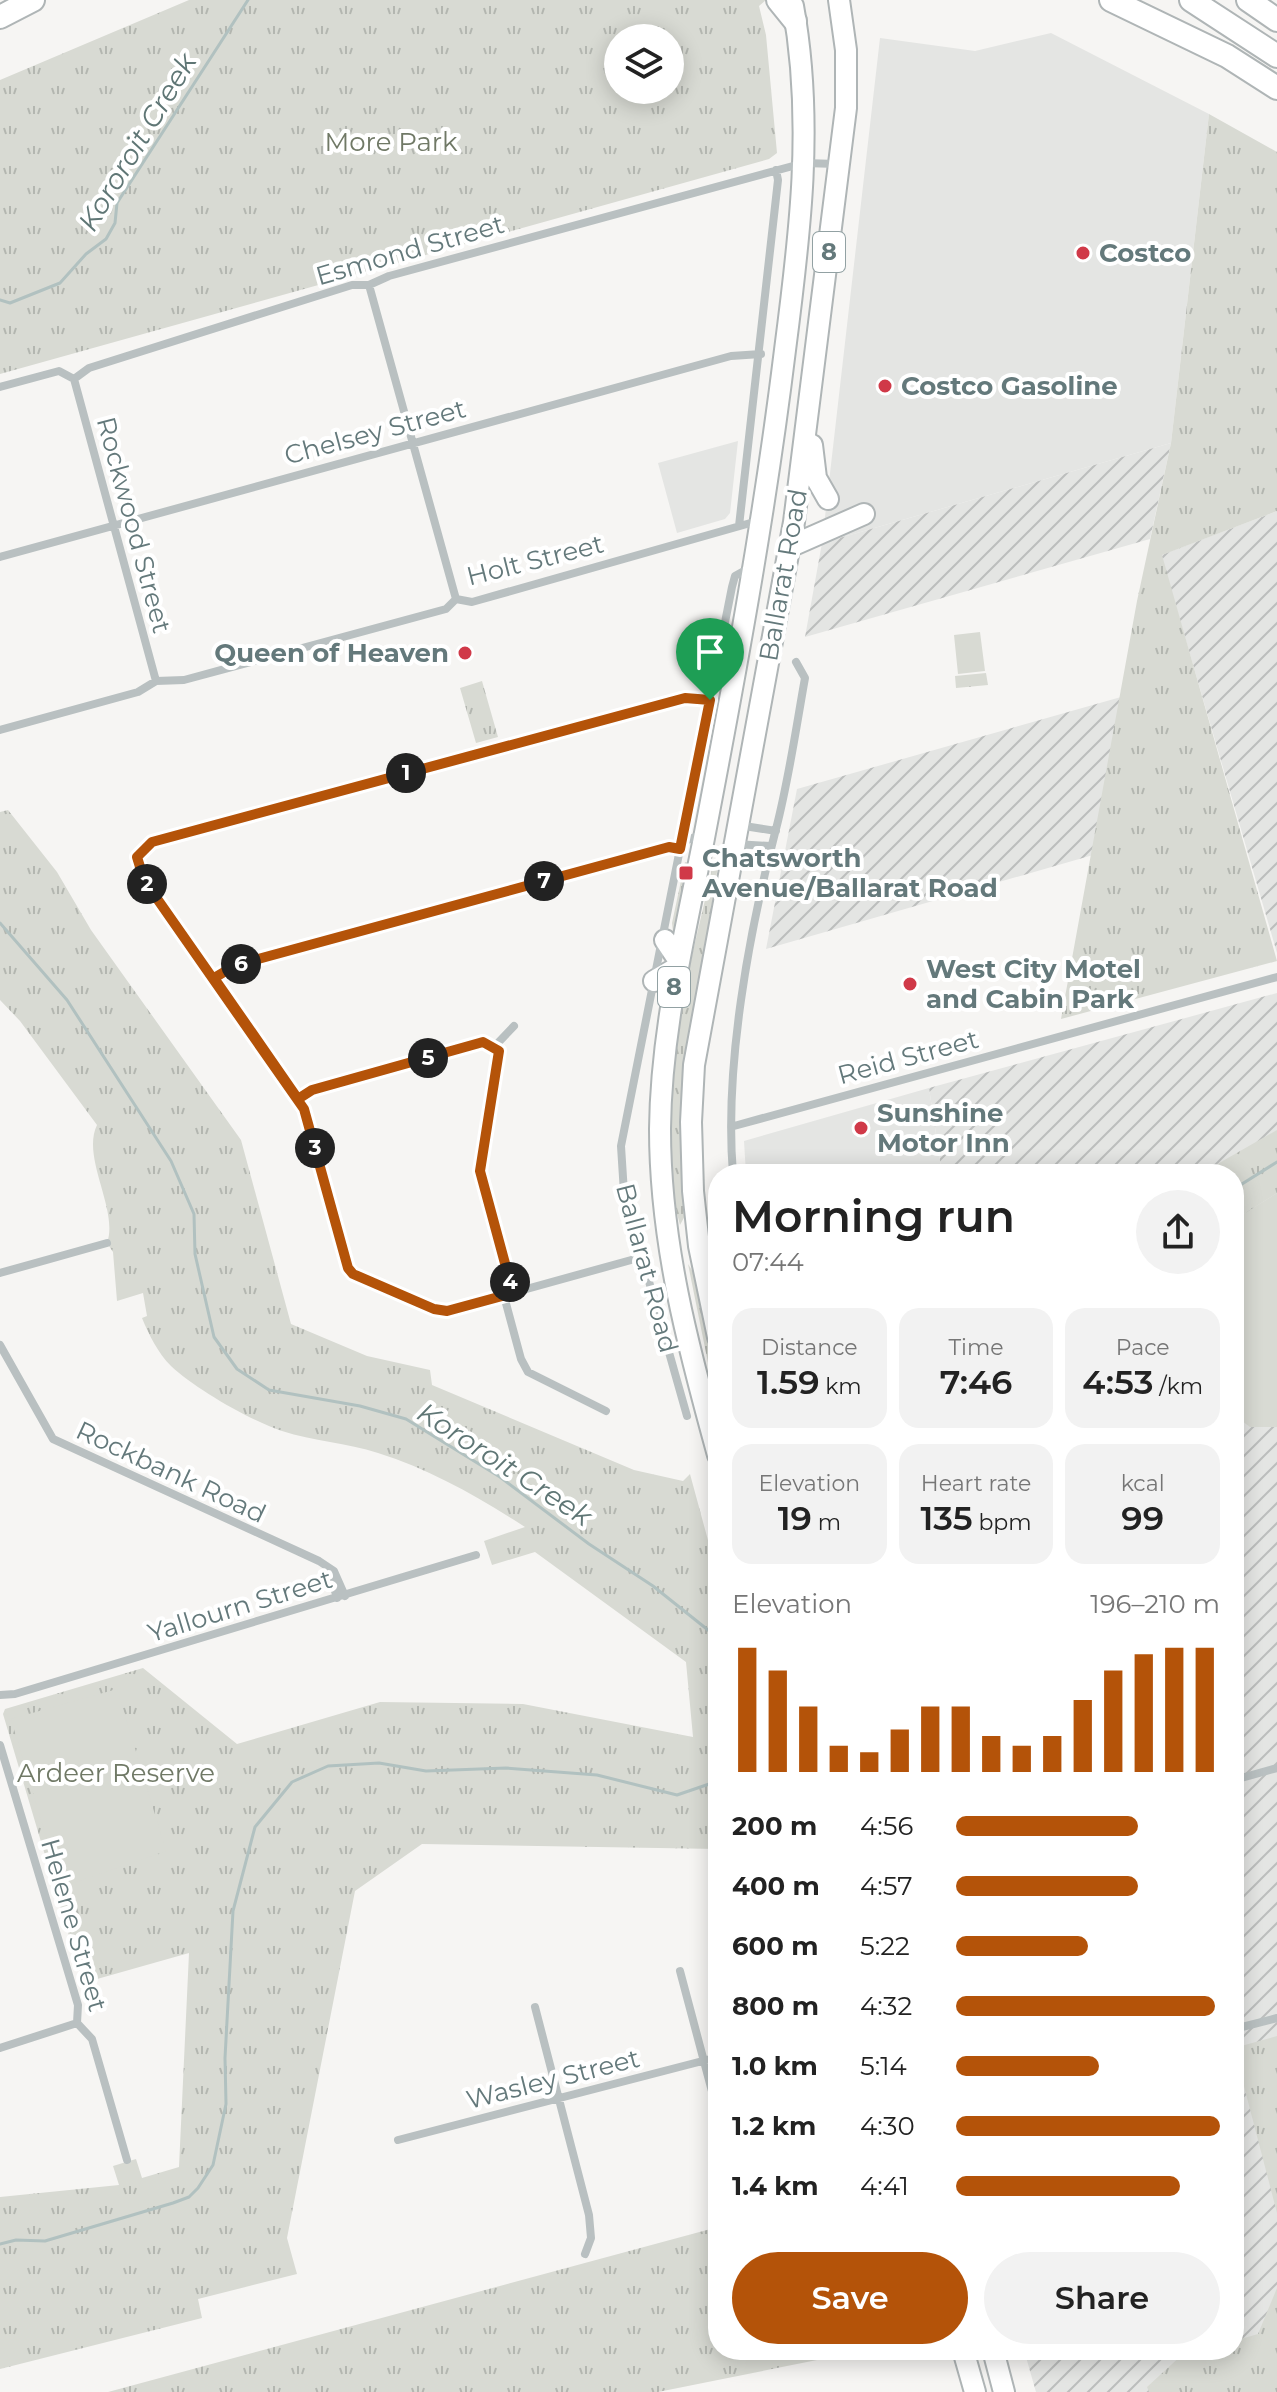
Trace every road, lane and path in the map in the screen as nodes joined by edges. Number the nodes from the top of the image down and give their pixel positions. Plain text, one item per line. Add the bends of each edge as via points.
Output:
1 (33, 0) edge
2 (778, 0) edge
3 (839, 0) edge
4 (1111, 0) edge
5 (1191, 0) edge
6 (1248, 0) edge
7 (794, 11) edge
8 (0, 17) edge
9 (1277, 20) edge
10 (1277, 56) edge
11 (1277, 88) edge
12 (804, 163) junction
13 (840, 164) junction
14 (776, 170) junction
15 (369, 285) junction
16 (761, 354) junction
17 (74, 379) junction
18 (0, 387) edge
19 (810, 401) junction
20 (413, 442) junction
21 (828, 499) dead end
22 (864, 514) dead end
23 (762, 520) junction
24 (113, 526) junction
25 (739, 526) junction
26 (789, 547) junction
27 (0, 557) edge
28 (754, 566) junction
29 (456, 599) junction
30 (796, 662) dead end
31 (156, 681) junction
32 (710, 700) junction
33 (0, 730) edge
34 (776, 831) junction
35 (735, 834) junction
36 (703, 839) junction
37 (681, 845) junction
38 (770, 846) junction
39 (665, 940) junction
40 (678, 964) junction
41 (1277, 977) edge
42 (214, 978) junction
43 (654, 981) junction
44 (514, 1026) dead end
45 (495, 1046) junction
46 (298, 1099) junction
47 (734, 1126) junction
48 (732, 1164) edge
49 (107, 1243) dead end
50 (708, 1244) edge
51 (668, 1252) junction
52 (642, 1257) junction
53 (0, 1273) edge
54 (508, 1295) junction
55 (0, 1345) edge
56 (606, 1411) dead end
57 (687, 1416) dead end
58 (708, 1419) edge
59 (476, 1555) dead end
60 (341, 1597) junction
61 (15, 1694) junction
62 (0, 1695) edge
63 (0, 1703) edge
64 (0, 1745) edge
65 (1277, 1768) edge
66 (1244, 1777) edge
67 (680, 1971) dead end
68 (535, 2007) dead end
69 (1277, 2018) edge
70 (77, 2023) junction
71 (1244, 2026) edge
72 (0, 2048) edge
73 (708, 2060) edge
74 (704, 2061) junction
75 (708, 2076) edge
76 (558, 2099) junction
77 (398, 2140) dead end
78 (127, 2160) dead end
79 (585, 2254) dead end
80 (966, 2360) edge
81 (996, 2360) edge
82 (975, 2392) edge
83 (1004, 2392) edge

1 - 8 highway
2 - 7 highway
3 - 13 highway, Ballarat Road / 8 via 846,50
4 - 11 highway via 1227,56
5 - 10 highway
6 - 9 highway
7 - 12 highway, Ballarat Road / 8 via 803,70
12 - 13 street, Esmond Street
12 - 14 street, Esmond Street
12 - 23 highway, Ballarat Road / 8
13 - 19 highway, Ballarat Road / 8
14 - 15 street, Esmond Street
14 - 16 street
15 - 17 street, Esmond Street via 352,285 89,368
15 - 20 street
16 - 20 street, Chelsey Street via 731,356
16 - 25 street
17 - 18 street, Esmond Street via 59,371
17 - 24 street, Rockwood Street
19 - 21 highway via 814,467
19 - 26 highway, Ballarat Road / 8
20 - 24 street, Chelsey Street
20 - 29 street
22 - 26 highway
23 - 25 street, Holt Street
23 - 28 highway, Ballarat Road / 8
24 - 27 street, Chelsey Street
24 - 31 street, Rockwood Street
25 - 29 street, Holt Street via 472,602
26 - 35 highway, Ballarat Road / 8
28 - 32 street, Ballarat Road via 735,576
28 - 36 highway, Ballarat Road / 8
29 - 31 street, Holt Street via 446,609 184,680
30 - 34 street, Ballarat Road via 805,678
31 - 33 street, Holt Street via 138,692
32 - 37 street, Ballarat Road
32 - 42 street via 685,698 152,842 137,857 144,880
34 - 35 street
34 - 38 street, Ballarat Road
35 - 36 highway
35 - 38 street
35 - 50 highway, Ballarat Road / 8 via 691,1099 691,1160
36 - 37 street
36 - 40 highway, Ballarat Road / 8
37 - 39 street, Ballarat Road
37 - 42 street via 236,965
38 - 47 street, Ballarat Road via 737,1036
39 - 40 highway
39 - 43 street, Ballarat Road
40 - 43 highway
40 - 51 highway, Ballarat Road / 8 via 660,1126
41 - 47 street, Reid Street
42 - 46 street
43 - 52 street, Ballarat Road via 621,1146 624,1193
44 - 45 street
45 - 46 street via 483,1042 312,1090
45 - 54 street via 501,1057 480,1171
46 - 54 street via 353,1274 447,1311
47 - 48 street, Ballarat Road
49 - 53 street
50 - 51 highway
51 - 58 highway, Ballarat Road / 8
52 - 54 street
52 - 57 street, Ballarat Road
54 - 56 street via 528,1372
55 - 60 street, Rockbank Road via 53,1439 327,1566
59 - 60 street, Yallourn Street
60 - 61 street, Yallourn Street
61 - 62 street, Yallourn Street
61 - 63 street, Yallourn Street
64 - 70 street, Helene Street via 78,2005
65 - 66 street
67 - 74 street
68 - 76 street
69 - 71 street
70 - 72 street
70 - 78 street, Helene Street via 92,2039
73 - 74 street, Wasley Street
74 - 75 street
74 - 76 street, Wasley Street
76 - 77 street, Wasley Street
76 - 79 street via 592,2230
80 - 82 highway
81 - 83 highway

